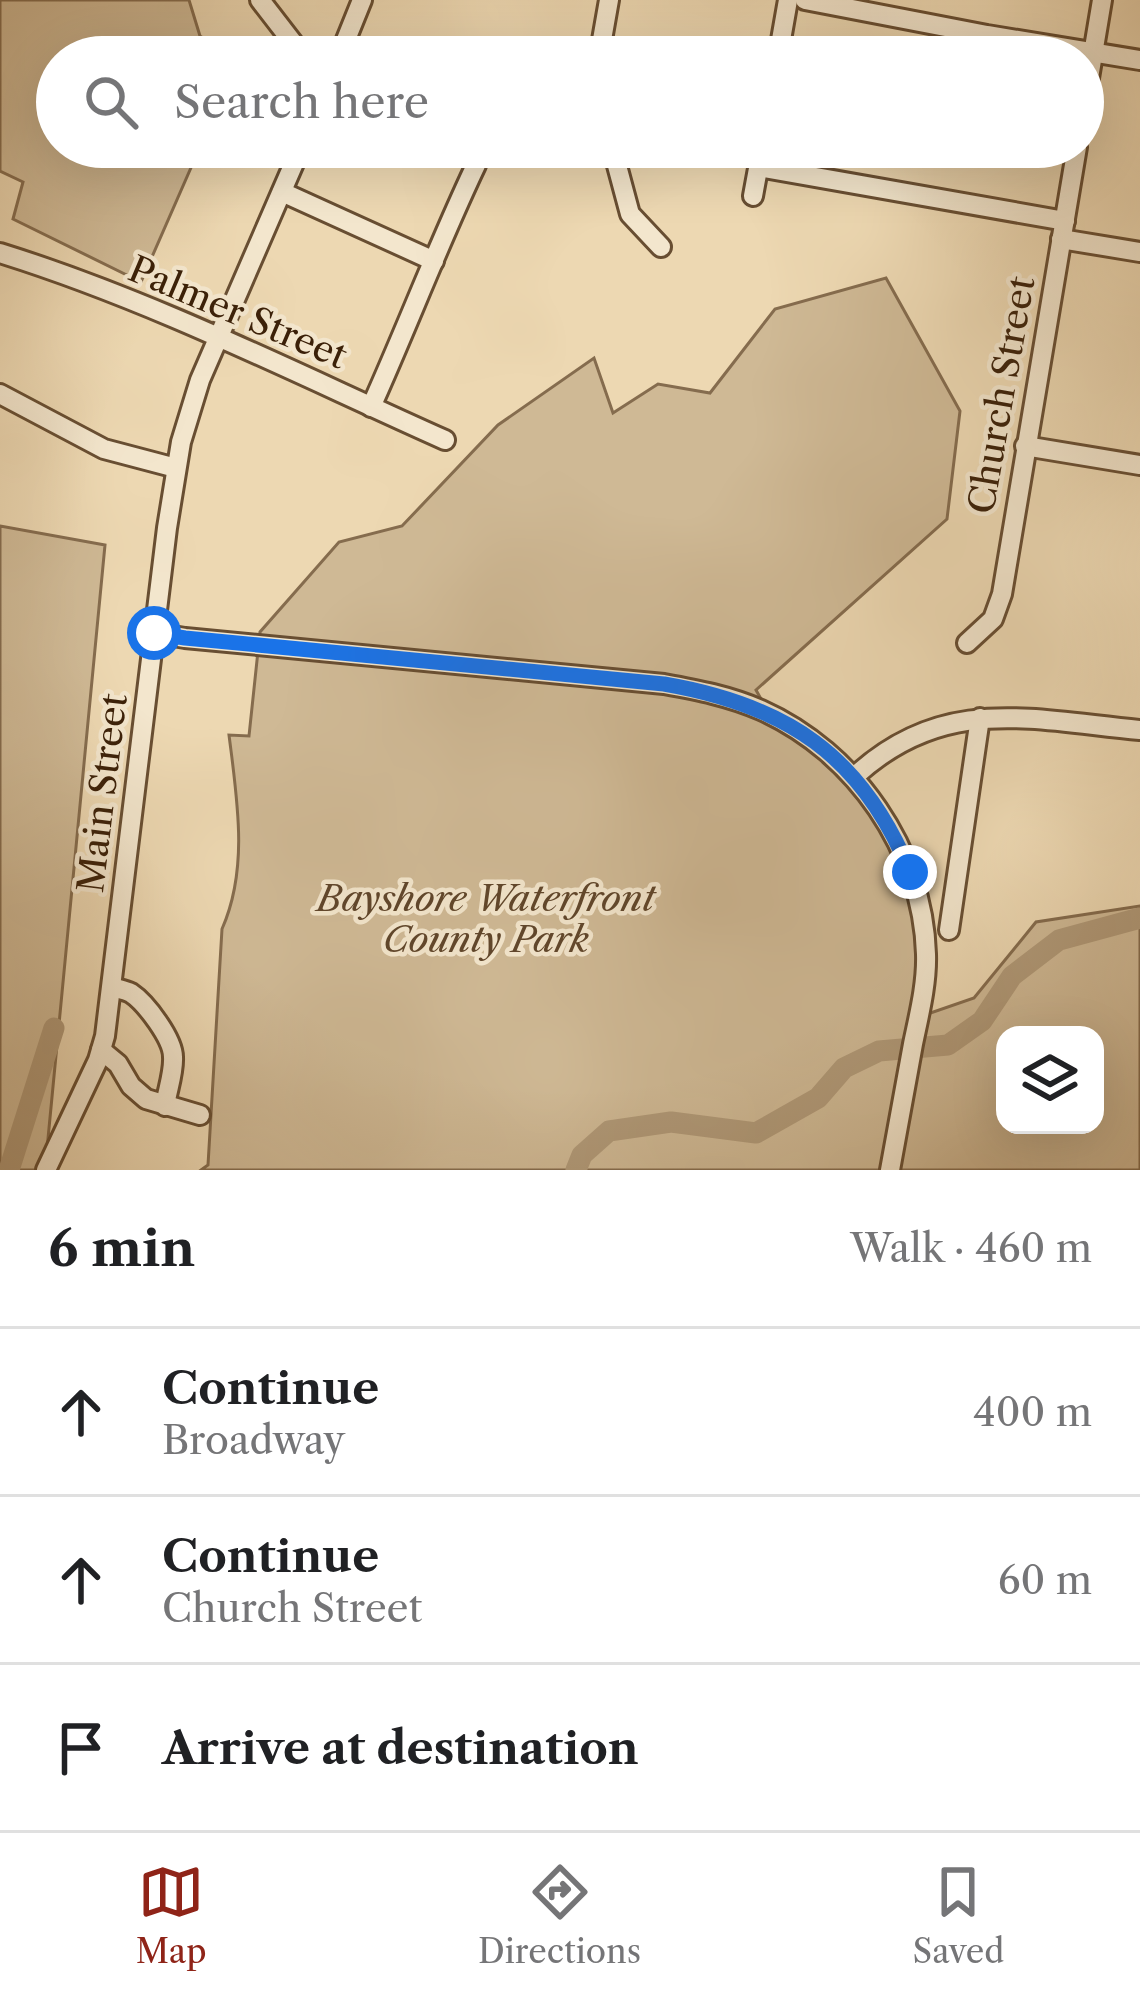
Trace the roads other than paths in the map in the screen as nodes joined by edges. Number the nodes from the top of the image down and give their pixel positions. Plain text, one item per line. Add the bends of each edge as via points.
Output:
1 (260, 0) edge
2 (362, 0) edge
3 (609, 0) edge
4 (788, 0) edge
5 (805, 0) edge
6 (1102, 0) edge
7 (288, 36) edge
8 (347, 36) edge
9 (603, 36) edge
10 (782, 36) edge
11 (1005, 36) edge
12 (1096, 36) edge
13 (1104, 54) edge
14 (1140, 60) edge
15 (292, 168) edge
16 (475, 168) edge
17 (619, 168) edge
18 (758, 168) edge
19 (806, 168) edge
20 (1073, 168) edge
21 (282, 192) junction
22 (753, 196) dead end
23 (1063, 230) junction
24 (661, 247) dead end
25 (0, 253) edge
26 (1140, 253) edge
27 (434, 261) junction
28 (218, 338) junction
29 (0, 394) edge
30 (371, 407) junction
31 (445, 440) dead end
32 (1025, 446) junction
33 (1140, 465) edge
34 (176, 468) junction
35 (154, 633) junction
36 (968, 643) dead end
37 (980, 718) junction
38 (1140, 730) edge
39 (854, 778) junction
40 (949, 930) dead end
41 (112, 987) junction
42 (101, 1050) junction
43 (165, 1106) junction
44 (200, 1115) dead end
45 (46, 1170) edge
46 (890, 1170) edge

1 - 7 street
2 - 8 street
3 - 9 street
4 - 10 street
5 - 11 street
6 - 12 street
13 - 14 street
15 - 21 street, Main Street
16 - 27 street
17 - 24 street via 632,219
18 - 22 street
19 - 23 street
20 - 23 street, Church Street
21 - 27 street
21 - 28 street, Main Street
23 - 26 street
23 - 32 street, Church Street
25 - 28 street, Palmer Street
27 - 30 street
28 - 30 street, Palmer Street
28 - 34 street, Main Street
29 - 34 street via 104,449
30 - 31 street, Palmer Street
32 - 33 street
32 - 36 street, Church Street via 1000,604
34 - 35 street, Main Street
35 - 39 street via 699,690 782,721
35 - 41 street, Main Street
37 - 38 street
37 - 39 street via 898,742
37 - 40 street
39 - 46 street via 910,872 926,955
41 - 42 street, Main Street
41 - 43 street via 141,1002 169,1042
42 - 43 street via 146,1100
42 - 45 street, Main Street
43 - 44 street

